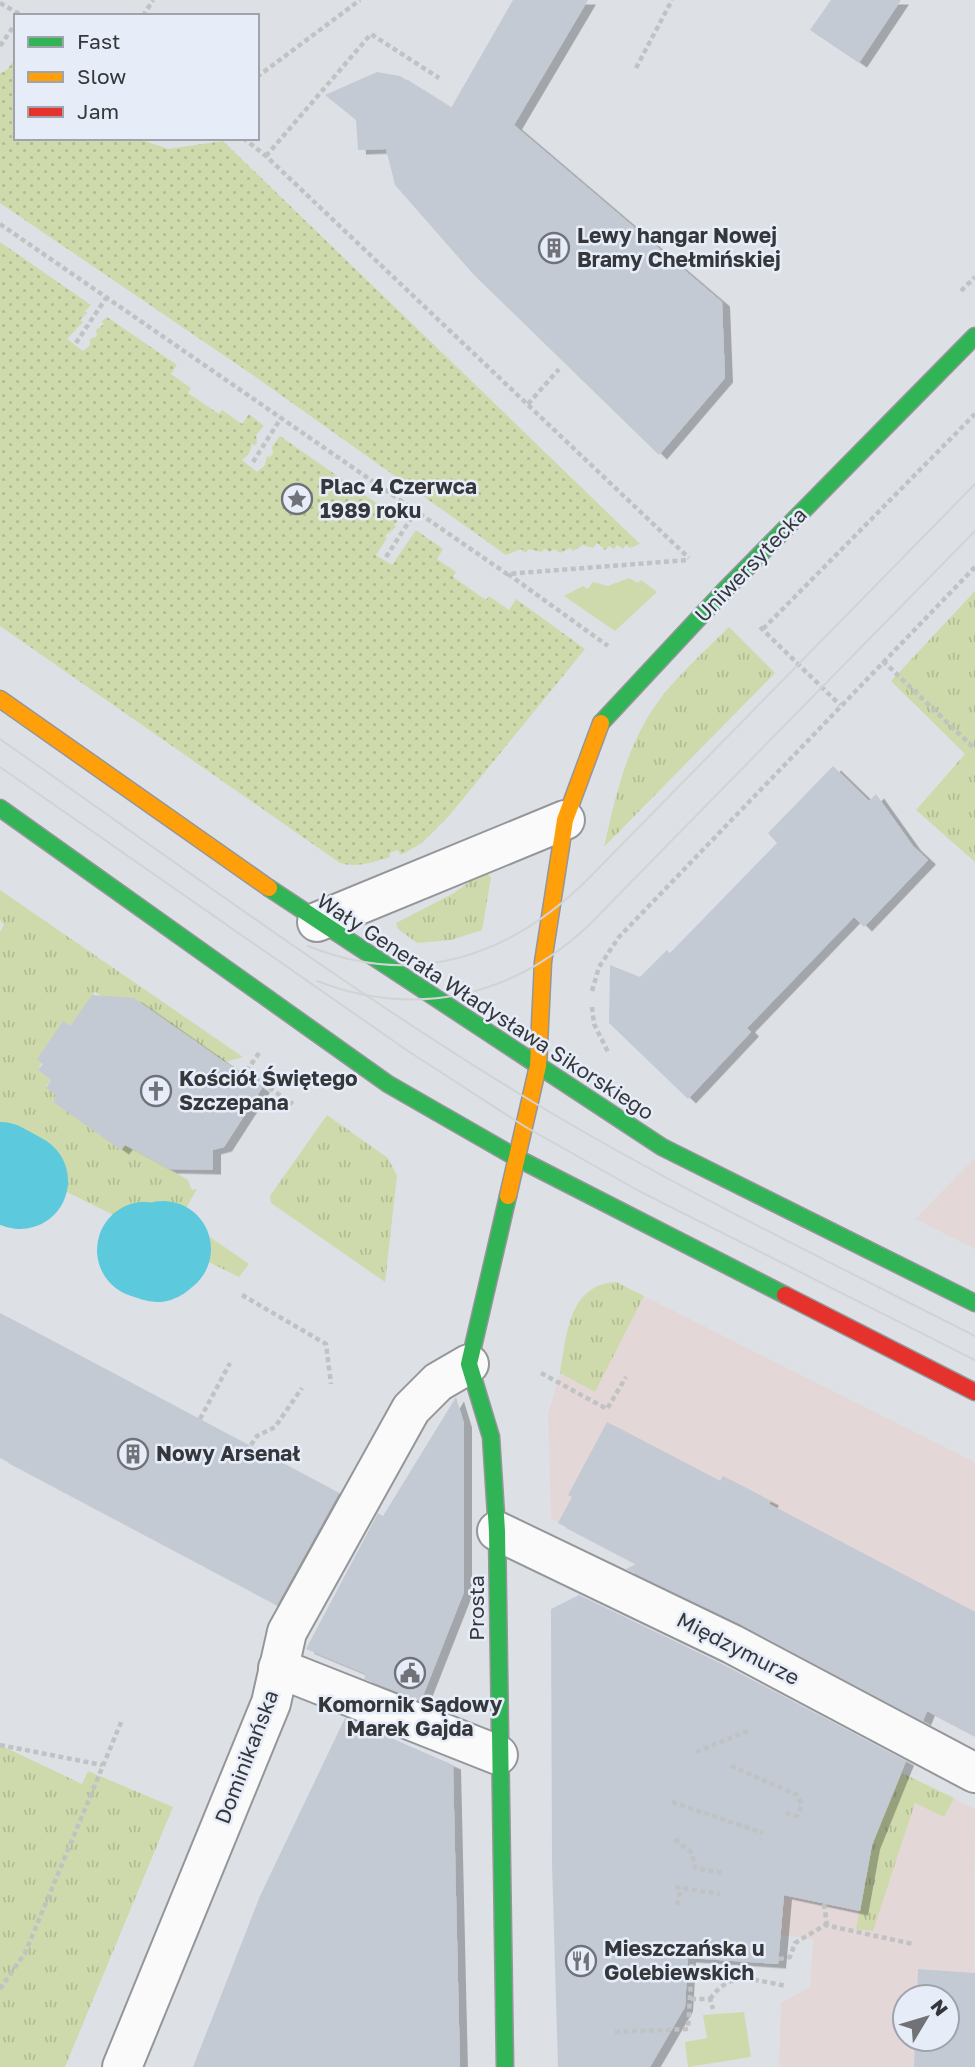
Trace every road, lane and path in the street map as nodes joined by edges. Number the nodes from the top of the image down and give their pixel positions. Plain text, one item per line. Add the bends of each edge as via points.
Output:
1 (360, 0) edge
2 (672, 0) edge
3 (0, 3) edge
4 (19, 14) edge
5 (14, 26) edge
6 (0, 46) edge
7 (636, 68) dead end
8 (259, 76) edge
9 (439, 78) dead end
10 (246, 140) edge
11 (266, 156) junction
12 (0, 224) edge
13 (975, 277) edge
14 (957, 295) dead end
15 (106, 298) junction
16 (975, 336) edge
17 (76, 342) dead end
18 (559, 369) dead end
19 (527, 404) junction
20 (975, 414) edge
21 (281, 418) junction
22 (253, 462) dead end
23 (416, 511) junction
24 (701, 550) dead end
25 (386, 557) dead end
26 (691, 560) junction
27 (975, 567) edge
28 (508, 574) junction
29 (753, 620) dead end
30 (762, 629) junction
31 (603, 644) dead end
32 (883, 661) junction
33 (0, 699) edge
34 (840, 705) junction
35 (975, 748) edge
36 (0, 808) edge
37 (565, 820) junction
38 (317, 922) junction
39 (259, 1053) dead end
40 (612, 1058) dead end
41 (538, 1066) junction
42 (293, 1104) dead end
43 (517, 1158) junction
44 (242, 1295) dead end
45 (975, 1303) edge
46 (230, 1363) dead end
47 (469, 1364) junction
48 (541, 1373) dead end
49 (626, 1377) dead end
50 (331, 1384) dead end
51 (302, 1388) dead end
52 (975, 1392) edge
53 (200, 1419) dead end
54 (251, 1445) dead end
55 (497, 1531) junction
56 (278, 1668) junction
57 (122, 1720) dead end
58 (750, 1730) dead end
59 (0, 1745) edge
60 (696, 1752) dead end
61 (498, 1755) junction
62 (102, 1765) junction
63 (731, 1766) dead end
64 (975, 1773) edge
65 (672, 1802) dead end
66 (786, 1813) dead end
67 (763, 1833) dead end
68 (675, 1839) dead end
69 (722, 1873) dead end
70 (720, 1894) dead end
71 (824, 1904) dead end
72 (677, 1905) dead end
73 (827, 1926) junction
74 (913, 1944) dead end
75 (779, 1959) dead end
76 (692, 1964) dead end
77 (787, 1986) dead end
78 (0, 1989) edge
79 (691, 1999) junction
80 (710, 1999) junction
81 (713, 2009) dead end
82 (615, 2032) dead end
83 (122, 2067) edge
84 (505, 2067) edge

1 - 8 path
2 - 7 path
3 - 4 path
5 - 6 path
9 - 11 path via 371,34
10 - 11 path
11 - 19 path
12 - 15 path
13 - 14 path
15 - 17 path
15 - 21 path
16 - 37 street, Uniwersytecka via 724,591 603,722
18 - 19 path
19 - 26 path
20 - 30 path
21 - 22 path
21 - 23 path
23 - 25 path
23 - 28 path
24 - 26 path
26 - 28 path
27 - 32 path
28 - 31 path
29 - 30 path
30 - 34 path
32 - 34 path
32 - 35 path
33 - 38 street, Wały Generała Władysława Sikorskiego
34 - 40 path via 610,948 595,978 591,1000 594,1024
36 - 43 street via 388,1084
37 - 38 street
37 - 41 street, Uniwersytecka via 543,962
38 - 41 street, Wały Generała Władysława Sikorskiego
39 - 42 path via 246,1072
41 - 43 street, Uniwersytecka
41 - 45 street, Wały Generała Władysława Sikorskiego via 662,1147
43 - 47 street, Prosta
43 - 52 street
44 - 50 path via 326,1344
46 - 53 path
47 - 55 street, Prosta via 491,1437
47 - 56 street, Dominikańska via 438,1382 411,1409 287,1632
48 - 49 path via 607,1409
51 - 54 path via 275,1427 257,1436
55 - 61 street, Prosta
55 - 64 street, Międzymurze via 732,1644
56 - 61 street
56 - 83 street, Dominikańska via 271,1703
57 - 62 path
58 - 60 path
59 - 62 path
61 - 84 street, Prosta
62 - 78 path via 25,1953
63 - 66 path via 797,1794 802,1805 797,1816
65 - 67 path
68 - 69 path via 692,1853 695,1868
70 - 72 path via 678,1887
71 - 73 path
73 - 74 path
73 - 75 path via 803,1935 794,1943 790,1957
76 - 79 path
77 - 80 path via 736,1978 726,1981
79 - 80 path
79 - 82 path via 688,2029
80 - 81 path

